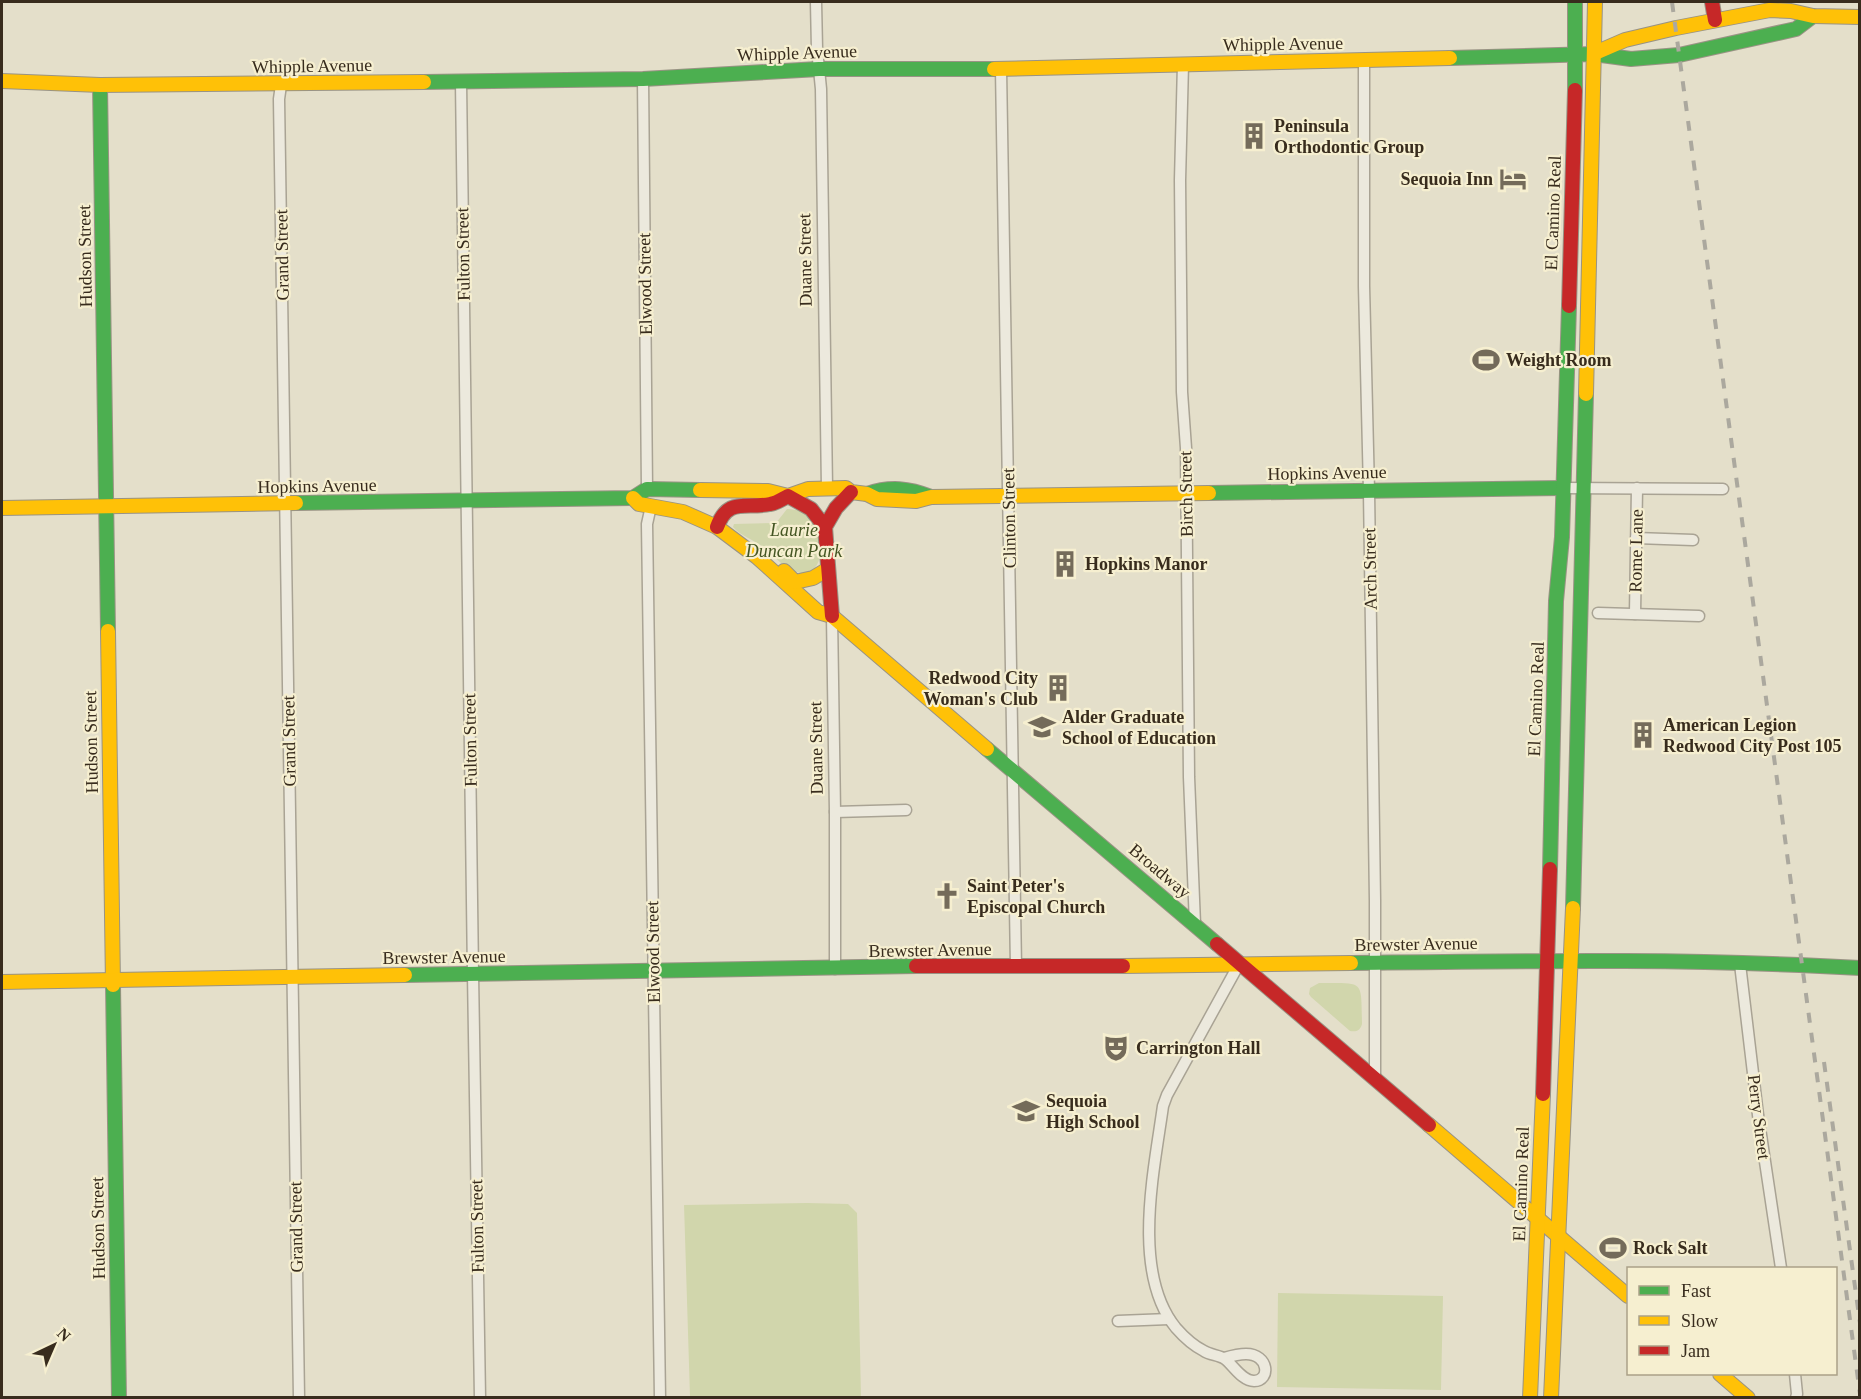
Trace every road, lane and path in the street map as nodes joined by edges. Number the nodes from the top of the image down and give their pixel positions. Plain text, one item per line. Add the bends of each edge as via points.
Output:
1 (816, 2) edge
2 (1575, 2) edge
3 (1596, 2) edge
4 (1712, 2) edge
5 (1813, 16) junction
6 (1860, 17) edge
7 (1715, 20) junction
8 (1576, 54) junction
9 (1594, 54) junction
10 (1364, 60) junction
11 (1183, 64) junction
12 (819, 69) junction
13 (1001, 69) junction
14 (643, 78) junction
15 (2, 81) edge
16 (461, 82) junction
17 (100, 85) junction
18 (281, 85) junction
19 (827, 488) junction
20 (1563, 488) junction
21 (1584, 488) junction
22 (1637, 488) junction
23 (647, 489) junction
24 (1723, 489) dead end
25 (692, 490) junction
26 (1369, 491) junction
27 (851, 492) junction
28 (1186, 493) junction
29 (788, 496) junction
30 (1009, 496) junction
31 (633, 498) junction
32 (466, 501) junction
33 (286, 504) junction
34 (651, 506) junction
35 (106, 507) junction
36 (2, 508) edge
37 (717, 527) junction
38 (825, 527) junction
39 (1636, 538) junction
40 (1693, 540) dead end
41 (757, 557) junction
42 (828, 569) junction
43 (1598, 613) dead end
44 (1635, 614) junction
45 (832, 616) junction
46 (1699, 616) dead end
47 (1012, 771) junction
48 (906, 810) dead end
49 (835, 812) junction
50 (1195, 924) junction
51 (1572, 960) junction
52 (1548, 961) junction
53 (1375, 962) junction
54 (1239, 964) junction
55 (1740, 964) junction
56 (1016, 967) junction
57 (1860, 968) edge
58 (835, 969) junction
59 (653, 971) junction
60 (473, 974) junction
61 (293, 977) junction
62 (112, 980) junction
63 (2, 982) edge
64 (1375, 1079) junction
65 (1537, 1218) junction
66 (1558, 1236) junction
67 (1781, 1267) edge
68 (1627, 1294) edge
69 (1169, 1318) junction
70 (1118, 1321) dead end
71 (1224, 1359) dead end
72 (1721, 1375) edge
73 (1795, 1375) edge
74 (119, 1398) edge
75 (299, 1398) edge
76 (480, 1398) edge
77 (660, 1398) edge
78 (1530, 1398) edge
79 (1551, 1398) edge
80 (1748, 1398) edge
81 (1796, 1398) edge

1 - 12 street, Duane Street
2 - 8 street, El Camino Real
3 - 9 street, El Camino Real
4 - 7 street
5 - 6 street, Whipple Avenue
5 - 7 street, Whipple Avenue via 1770,10
5 - 9 street, Whipple Avenue via 1796,29 1679,55 1631,59
7 - 9 street, Whipple Avenue via 1625,40
8 - 9 street, Whipple Avenue
8 - 10 street, Whipple Avenue
8 - 20 street, El Camino Real
9 - 21 street, El Camino Real
10 - 11 street, Whipple Avenue
10 - 26 street, Arch Street
11 - 13 street, Whipple Avenue
11 - 28 street, Birch Street via 1180,180
12 - 13 street, Whipple Avenue
12 - 14 street, Whipple Avenue
12 - 19 street, Duane Street
13 - 30 street, Clinton Street
14 - 16 street, Whipple Avenue
14 - 23 street, Elwood Street
15 - 17 street, Whipple Avenue
16 - 18 street, Whipple Avenue
16 - 32 street, Fulton Street
17 - 18 street, Whipple Avenue
17 - 35 street, Hudson Street
18 - 33 street, Grand Street
19 - 27 street, Hopkins Avenue via 846,488
19 - 29 street, Hopkins Avenue
20 - 21 street, Hopkins Avenue
20 - 26 street, Hopkins Avenue
20 - 52 street, El Camino Real
21 - 22 street, Hopkins Avenue
21 - 51 street, El Camino Real
22 - 24 street, Hopkins Avenue
22 - 39 street, Rome Lane
23 - 25 street, Hopkins Avenue
23 - 31 street
25 - 29 street, Hopkins Avenue via 768,491
25 - 34 street via 683,498 664,498
26 - 28 street, Hopkins Avenue
26 - 53 street, Arch Street
27 - 30 street, Hopkins Avenue via 867,494 881,488 912,489 931,497
27 - 38 street
28 - 30 street, Hopkins Avenue
28 - 50 street, Birch Street
29 - 37 street, Hopkins Avenue via 771,504 731,507 723,513
29 - 38 street via 811,509
30 - 47 street, Clinton Street
31 - 32 street, Hopkins Avenue
31 - 34 street, Hopkins Avenue via 639,504
32 - 33 street, Hopkins Avenue
32 - 60 street, Fulton Street
33 - 35 street, Hopkins Avenue
33 - 61 street, Grand Street
34 - 37 street, Broadway via 683,512
34 - 59 street, Elwood Street via 647,524
35 - 36 street, Hopkins Avenue
35 - 62 street, Hudson Street
37 - 41 street, Broadway
38 - 42 street, Duane Street
39 - 40 street
39 - 44 street, Rome Lane
41 - 42 street via 767,557 795,582 811,580
41 - 45 street, Broadway via 818,612
42 - 45 street, Duane Street
43 - 44 street
44 - 46 street
45 - 47 street, Broadway
45 - 49 street, Duane Street
47 - 50 street, Broadway
47 - 56 street, Clinton Street
48 - 49 street
49 - 58 street, Duane Street
50 - 54 street, Broadway
51 - 52 street, Brewster Avenue
51 - 55 street, Brewster Avenue
51 - 66 street, El Camino Real
52 - 53 street, Brewster Avenue
52 - 65 street, El Camino Real
53 - 54 street, Brewster Avenue
53 - 64 street, Arch Street
54 - 56 street, Brewster Avenue
54 - 64 street, Broadway
54 - 69 street via 1162,1106 1151,1190 1149,1254 1154,1286
55 - 57 street, Brewster Avenue
55 - 67 street, Perry Street
56 - 58 street, Brewster Avenue
58 - 59 street, Brewster Avenue
59 - 60 street, Brewster Avenue
59 - 77 street, Elwood Street
60 - 61 street, Brewster Avenue
60 - 76 street, Fulton Street
61 - 62 street, Brewster Avenue
61 - 75 street, Grand Street
62 - 63 street, Brewster Avenue
62 - 74 street, Hudson Street
64 - 65 street, Broadway
65 - 66 street, Broadway
65 - 78 street, El Camino Real
66 - 68 street, Broadway
66 - 79 street, El Camino Real
69 - 70 street
69 - 71 street via 1204,1352
72 - 80 street
73 - 81 street

